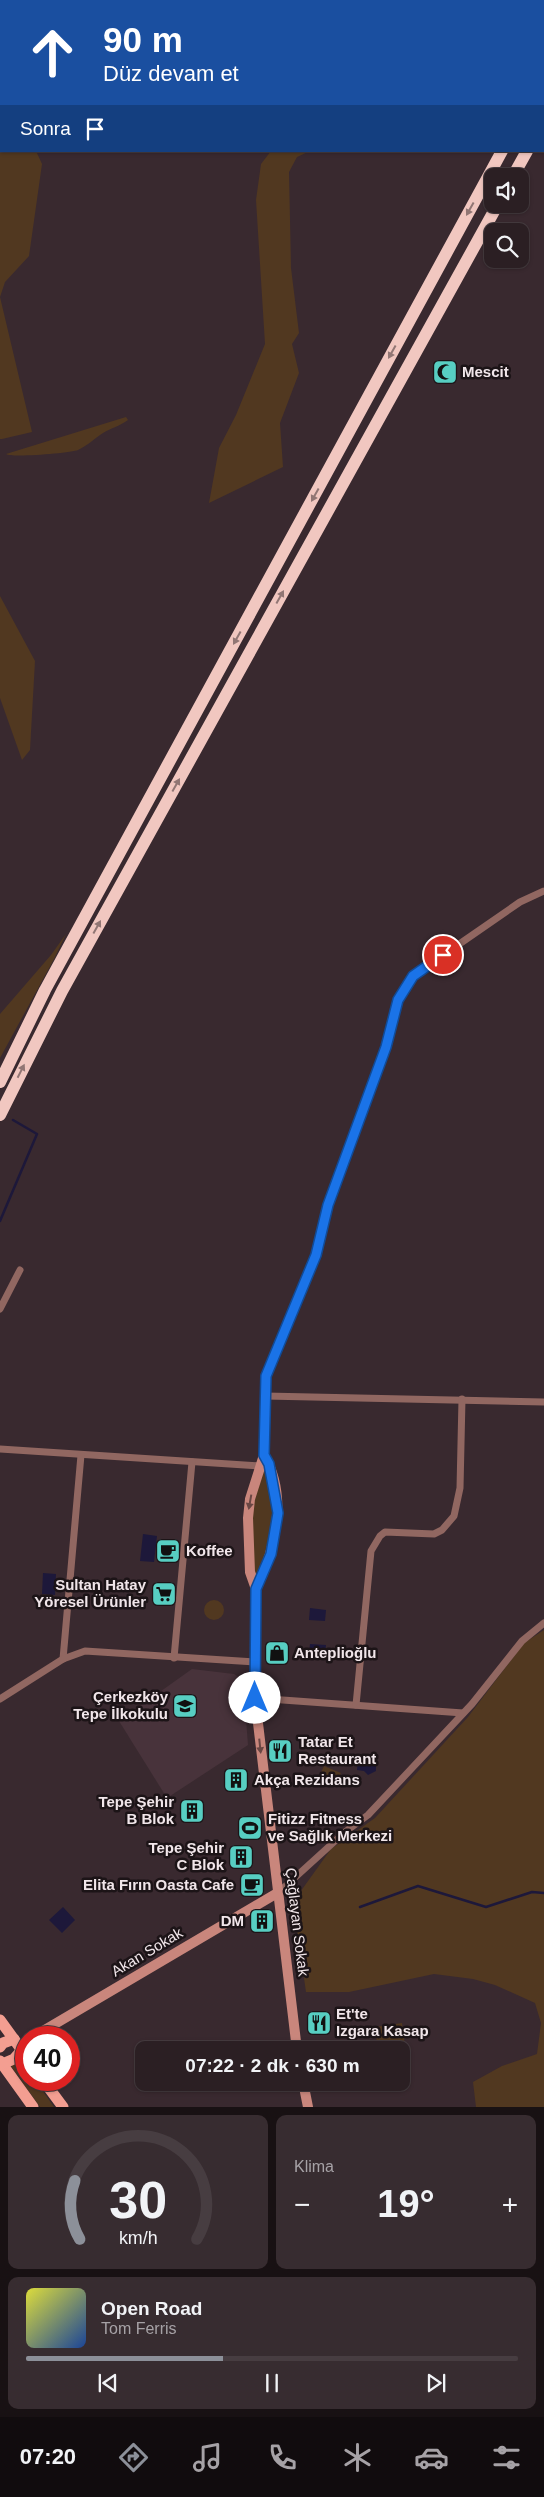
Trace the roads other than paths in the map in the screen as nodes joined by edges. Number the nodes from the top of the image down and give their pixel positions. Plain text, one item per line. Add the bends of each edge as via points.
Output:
1 (501, 152) edge
2 (526, 152) edge
3 (517, 168) edge
4 (493, 213) edge
5 (544, 891) edge
6 (0, 1082) edge
7 (0, 1115) edge
8 (20, 1270) dead end
9 (0, 1309) edge
10 (265, 1396) junction
11 (462, 1399) junction
12 (544, 1402) edge
13 (0, 1449) edge
14 (81, 1455) junction
15 (264, 1455) junction
16 (192, 1462) junction
17 (260, 1466) junction
18 (256, 1589) junction
19 (544, 1623) edge
20 (174, 1658) junction
21 (63, 1659) junction
22 (255, 1662) junction
23 (255, 1698) junction
24 (0, 1699) edge
25 (356, 1705) junction
26 (463, 1713) junction
27 (279, 1892) junction
28 (0, 2020) edge
29 (51, 2026) edge
30 (15, 2039) edge
31 (296, 2041) edge
32 (15, 2045) edge
33 (0, 2047) edge
34 (15, 2057) edge
35 (1, 2062) edge
36 (51, 2091) edge
37 (305, 2091) edge
38 (33, 2107) edge
39 (63, 2107) edge
40 (308, 2107) edge

1 -> 6 highway via 50,982
2 - 3 highway
7 -> 4 highway via 62,991
5 - 10 street via 520,902 413,976 398,1000 386,1047 328,1205 316,1255 266,1376
8 - 9 street
10 - 11 street
10 - 15 street
11 - 12 street
11 - 25 street via 460,1488 454,1516 434,1534 385,1532 371,1551
13 - 14 street
14 - 16 street
14 - 21 street
15 - 17 street
15 - 18 street via 269,1464 278,1513 271,1554
16 - 17 street
16 - 20 street
17 -> 18 street via 250,1498 248,1518 250,1572
18 - 22 street, Çağlayan Sokak
19 - 26 street via 522,1641
20 - 21 street via 85,1651
20 - 22 street
21 - 24 street
22 - 23 street, Çağlayan Sokak
23 - 25 street
23 -> 27 street, Çağlayan Sokak
25 - 26 street
26 - 27 street via 368,1815
27 - 29 street, Akan Sokak
27 - 31 street, Çağlayan Sokak
28 - 30 main road
32 - 33 main road via 3,2043
34 - 35 main road
35 - 38 main road
36 - 39 main road
37 - 40 street

